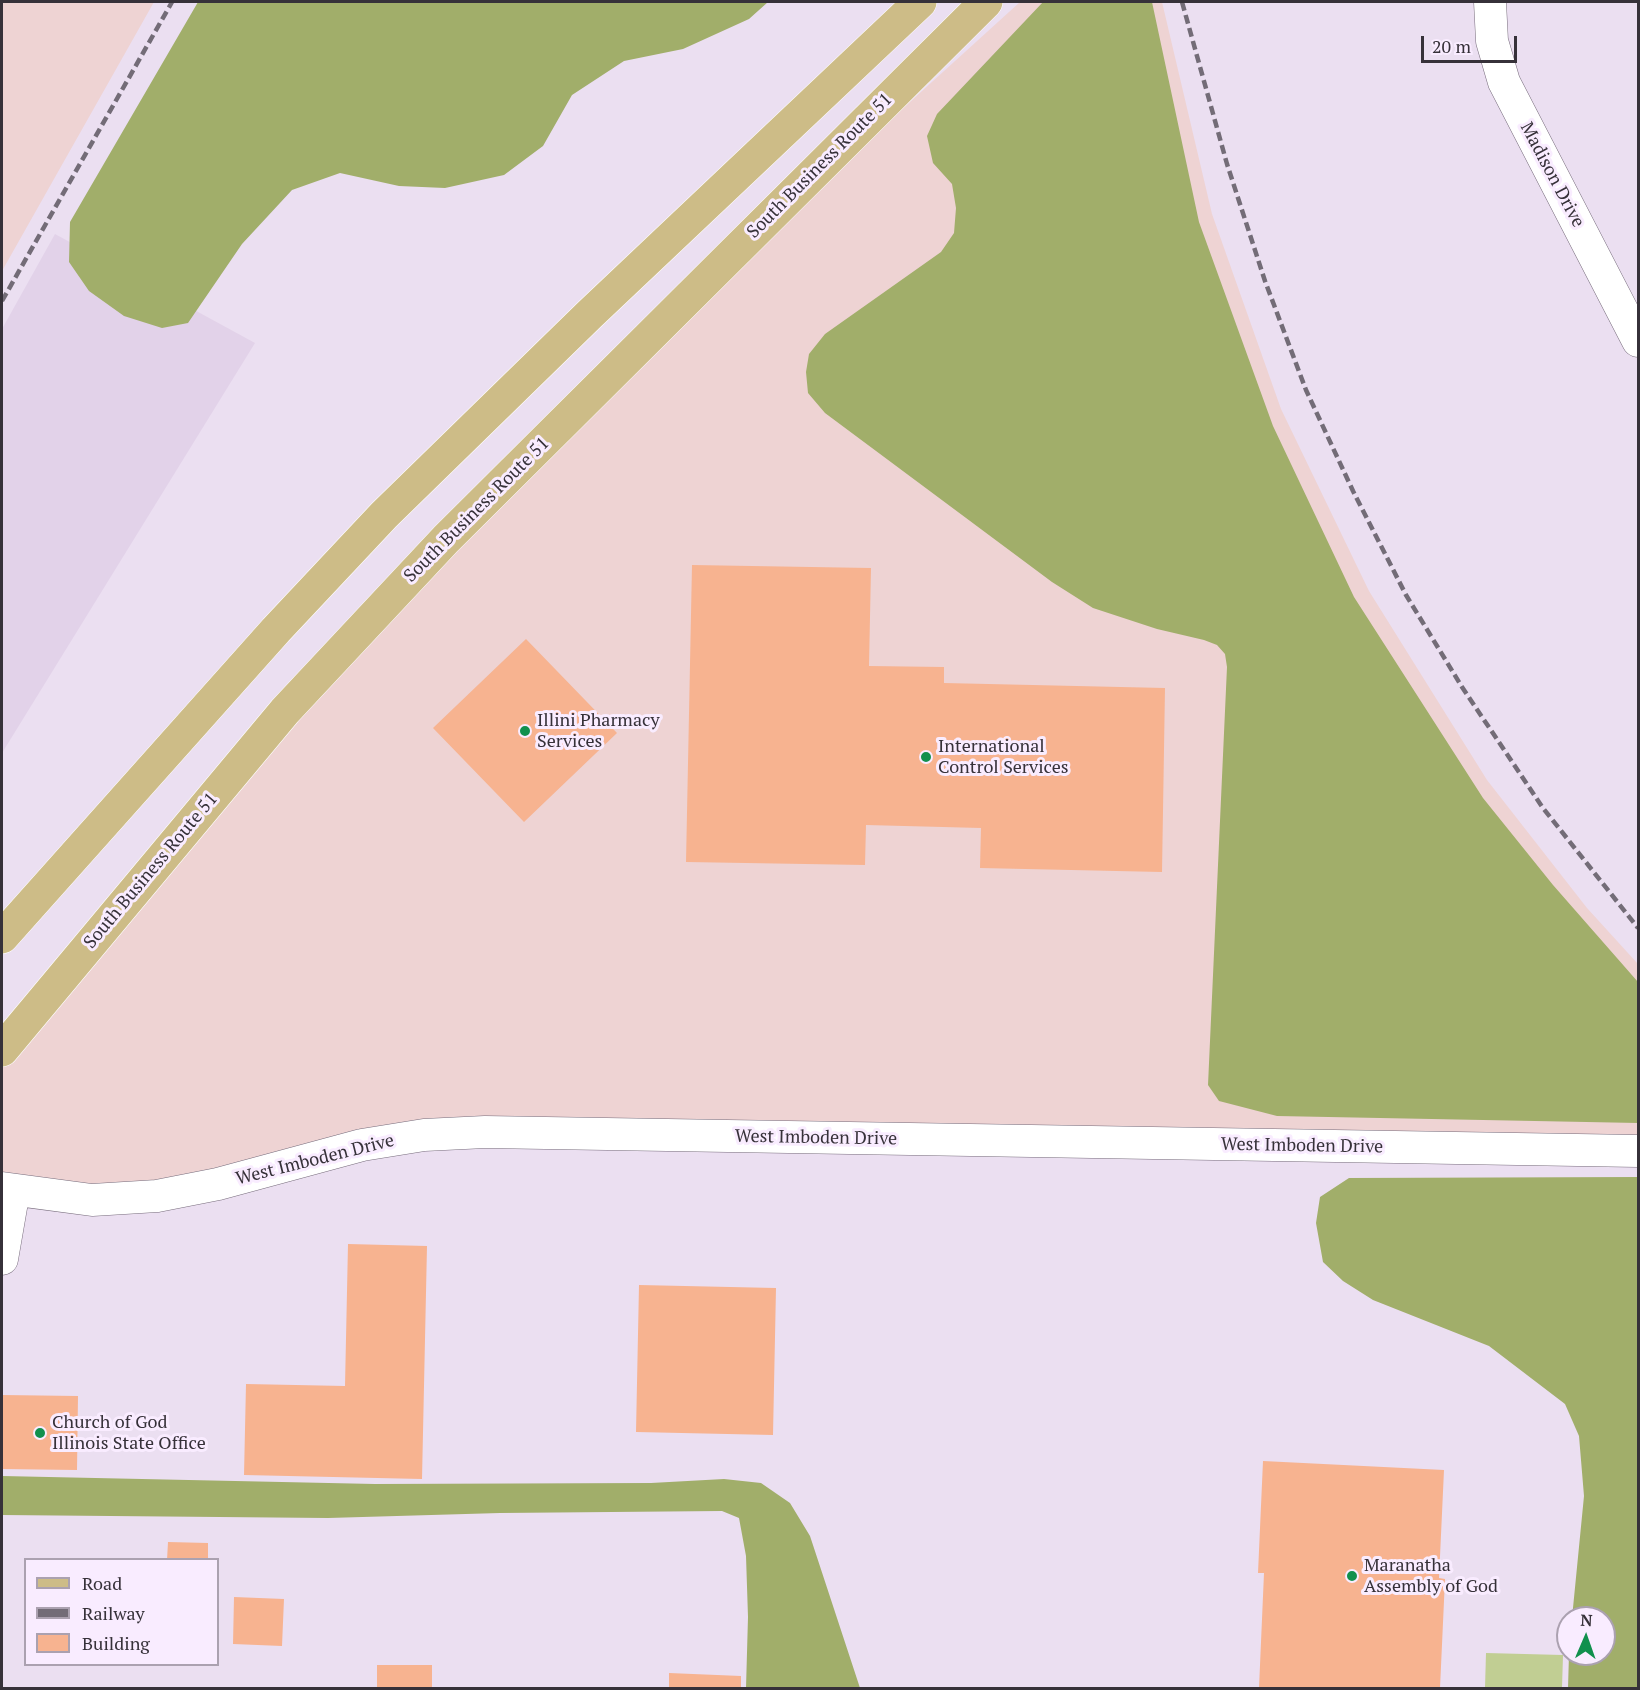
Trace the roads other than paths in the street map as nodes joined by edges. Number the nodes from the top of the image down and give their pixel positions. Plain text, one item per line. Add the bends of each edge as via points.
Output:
1 (920, 2) edge
2 (986, 2) edge
3 (1490, 2) edge
4 (1638, 341) edge
5 (2, 937) edge
6 (2, 1050) edge
7 (1638, 1151) edge
8 (8, 1189) edge
9 (2, 1259) edge

1 - 5 main road via 384,515
2 - 6 main road, South Business Route 51 via 406,582 285,711
3 - 4 street, Madison Drive via 1492,41 1504,82
7 - 8 street, West Imboden Drive via 484,1132 424,1135 362,1145 218,1184 157,1196 92,1200
8 - 9 street

